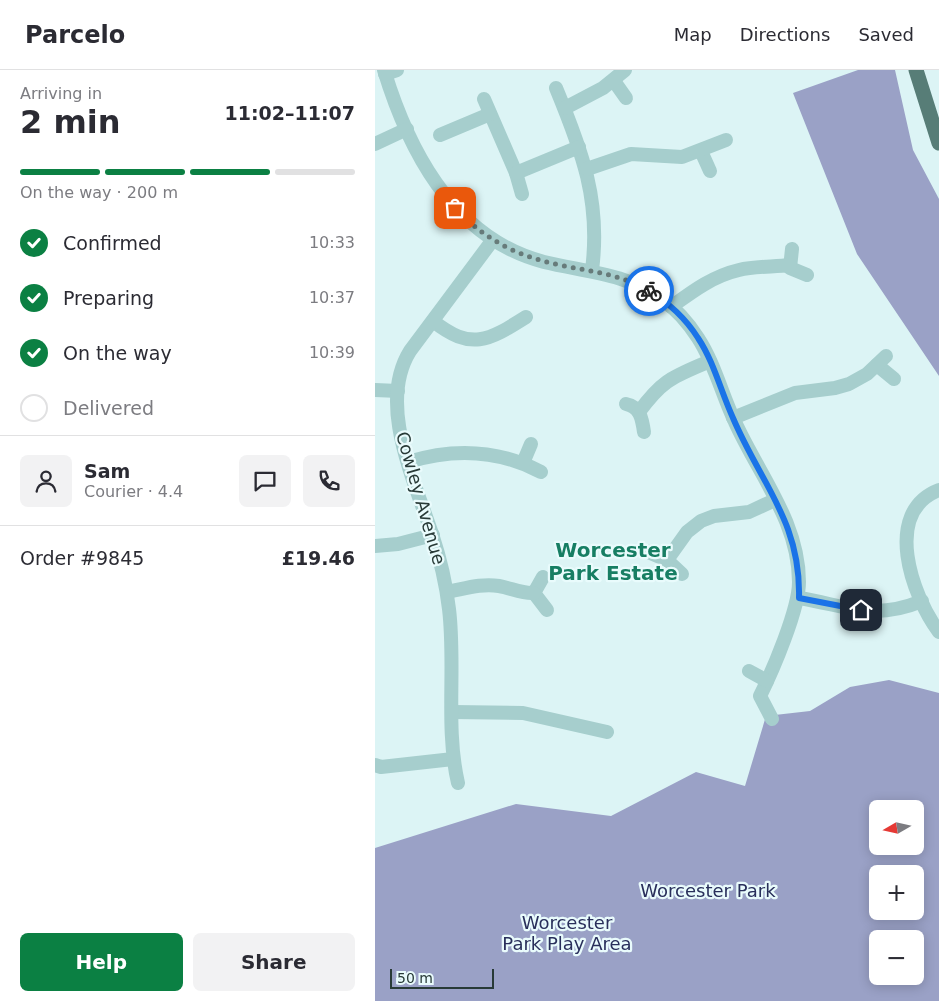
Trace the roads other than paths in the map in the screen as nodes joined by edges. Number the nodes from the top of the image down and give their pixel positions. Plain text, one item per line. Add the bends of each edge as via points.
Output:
1 (625, 70) edge
2 (916, 70) edge
3 (389, 71) edge
4 (614, 81) junction
5 (556, 88) dead end
6 (626, 98) dead end
7 (484, 99) dead end
8 (565, 108) junction
9 (490, 114) junction
10 (407, 129) junction
11 (440, 135) dead end
12 (726, 140) dead end
13 (939, 143) edge
14 (375, 144) edge
15 (579, 146) junction
16 (701, 151) junction
17 (587, 169) junction
18 (710, 171) dead end
19 (516, 173) junction
20 (522, 194) dead end
21 (492, 241) junction
22 (792, 249) dead end
23 (789, 265) junction
24 (592, 270) junction
25 (807, 275) dead end
26 (671, 307) junction
27 (526, 317) dead end
28 (433, 321) junction
29 (710, 361) junction
30 (894, 379) dead end
31 (375, 390) edge
32 (398, 391) junction
33 (626, 404) dead end
34 (639, 412) junction
35 (733, 418) junction
36 (644, 432) dead end
37 (531, 444) dead end
38 (409, 462) junction
39 (523, 463) junction
40 (541, 472) dead end
41 (939, 490) edge
42 (775, 500) junction
43 (433, 535) junction
44 (375, 546) edge
45 (646, 551) dead end
46 (667, 560) junction
47 (682, 574) dead end
48 (543, 577) dead end
49 (447, 592) junction
50 (534, 593) junction
51 (799, 598) junction
52 (923, 601) junction
53 (547, 610) dead end
54 (939, 632) edge
55 (749, 671) dead end
56 (767, 681) junction
57 (453, 712) junction
58 (772, 719) dead end
59 (607, 732) dead end
60 (453, 759) junction
61 (375, 765) edge
62 (458, 783) dead end

1 - 4 street
2 - 13 main road
3 - 10 street
4 - 6 street
4 - 8 street
5 - 8 street
7 - 9 street
8 - 15 street
9 - 11 street
9 - 19 street
10 - 14 street
10 - 21 street via 429,172 447,198
12 - 16 street
15 - 17 street
15 - 19 street
16 - 17 street via 677,157 631,154
16 - 18 street
17 - 24 street via 594,219
19 - 20 street
21 - 24 street via 529,257
21 - 28 street, Cowley Avenue
22 - 23 street
23 - 25 street via 792,270
23 - 26 street via 730,273 701,285
24 - 26 street via 631,282
26 - 29 street via 698,338
27 - 28 street via 499,335 476,340 455,336
28 - 32 street, Cowley Avenue via 405,358
29 - 34 street via 667,380 654,391
29 - 35 street
30 - 35 street via 882,361 863,377 845,386 795,393
31 - 32 street
32 - 38 street, Cowley Avenue via 399,428
33 - 34 street
34 - 36 street
35 - 42 street
37 - 39 street
38 - 39 street via 439,454 466,452
38 - 43 street, Cowley Avenue
39 - 40 street
41 - 52 street via 916,506 908,526 907,558
42 - 46 street via 749,512 701,521 687,532
42 - 51 street via 794,541
43 - 44 street
43 - 49 street, Cowley Avenue
45 - 46 street
46 - 47 street
48 - 50 street
49 - 50 street via 488,585
49 - 57 street, Cowley Avenue via 453,659
50 - 53 street
51 - 52 street via 884,612 901,610
51 - 56 street
52 - 54 street
55 - 56 street
56 - 58 street via 761,696
57 - 59 street via 523,713
57 - 60 street, Cowley Avenue
60 - 61 street
60 - 62 street, Cowley Avenue

